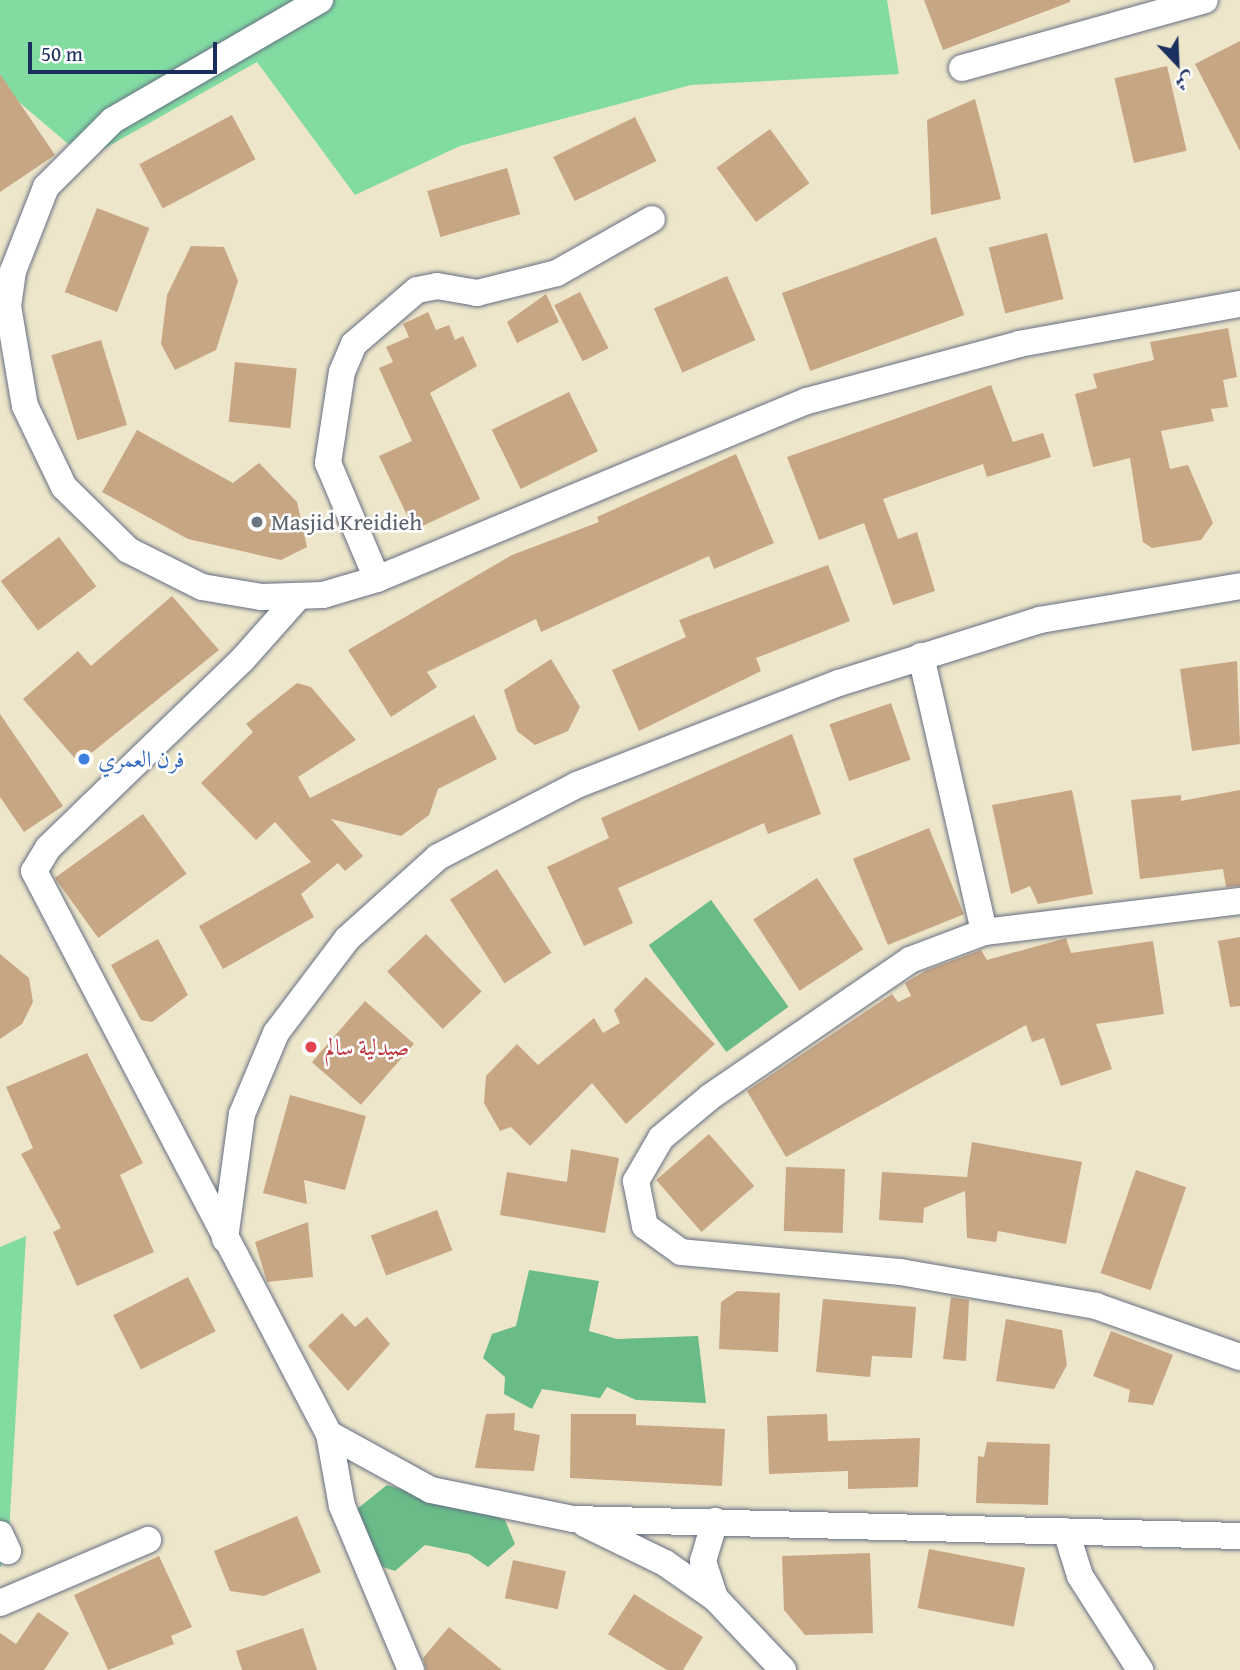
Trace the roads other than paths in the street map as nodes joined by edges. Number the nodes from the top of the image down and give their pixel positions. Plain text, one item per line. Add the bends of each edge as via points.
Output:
1 (320, 0) edge
2 (1205, 0) edge
3 (290, 6) edge
4 (962, 68) dead end
5 (652, 219) dead end
6 (1240, 304) edge
7 (377, 579) junction
8 (1240, 586) edge
9 (298, 597) junction
10 (920, 656) junction
11 (1240, 901) edge
12 (984, 932) junction
13 (225, 1239) junction
14 (1240, 1357) edge
15 (330, 1434) junction
16 (573, 1519) junction
17 (715, 1521) junction
18 (1066, 1531) junction
19 (1240, 1536) edge
20 (148, 1540) dead end
21 (715, 1598) junction
22 (0, 1603) edge
23 (411, 1670) edge
24 (783, 1670) edge
25 (1140, 1670) edge

1 - 3 street
2 - 4 street
3 - 9 street via 158,90 85,145 46,187 22,236 8,306 34,435 91,519 146,561 202,587
5 - 7 street via 557,274 477,293 437,286 417,290 354,344 342,372 328,463
6 - 7 street via 915,368 807,401
7 - 9 street
8 - 10 street via 1091,608
9 - 13 street via 242,660 48,848 34,871
10 - 12 street
10 - 13 street via 771,708 524,809 438,857 398,890 346,939 276,1033 242,1114
11 - 12 street
12 - 14 street via 910,960 833,1008 661,1138 636,1181 645,1226 681,1252 900,1272 1096,1306
13 - 15 street
15 - 16 street via 431,1490
15 - 23 street via 342,1506
16 - 17 street
16 - 21 street via 665,1563
17 - 18 street
17 - 21 street via 703,1561
18 - 19 street
18 - 25 street via 1080,1576
20 - 22 street
21 - 24 street

